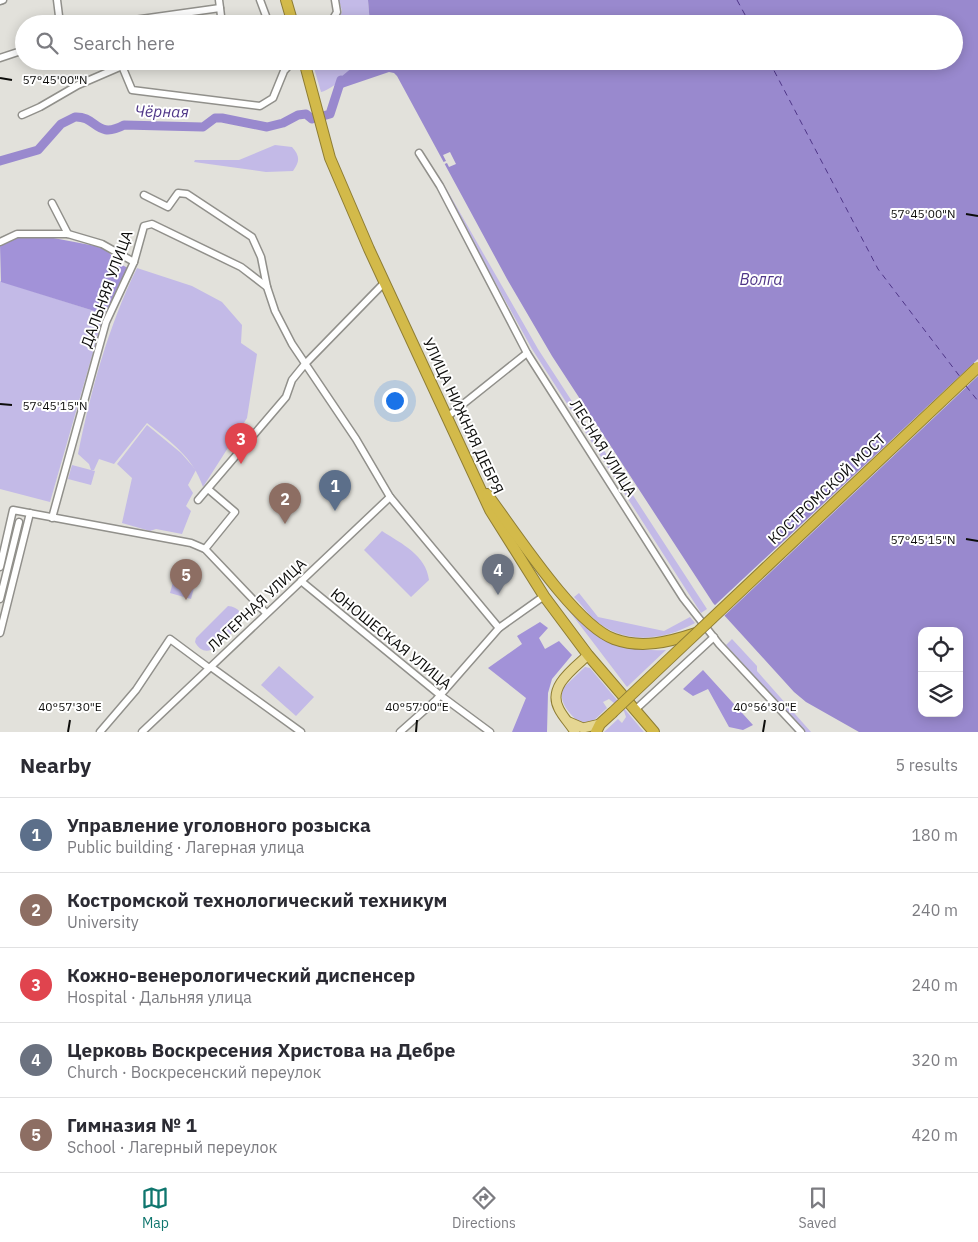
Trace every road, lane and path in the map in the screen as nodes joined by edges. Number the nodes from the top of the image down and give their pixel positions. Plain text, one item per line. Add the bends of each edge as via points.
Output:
1 (57, 0) edge
2 (219, 0) edge
3 (260, 0) edge
4 (286, 0) edge
5 (335, 0) edge
6 (220, 8) junction
7 (59, 15) edge
8 (170, 15) edge
9 (221, 15) edge
10 (266, 15) edge
11 (290, 15) edge
12 (335, 15) edge
13 (15, 53) edge
14 (0, 58) edge
15 (113, 70) edge
16 (124, 70) edge
17 (285, 70) edge
18 (306, 70) edge
19 (22, 115) dead end
20 (419, 154) dead end
21 (144, 195) dead end
22 (52, 202) dead end
23 (68, 234) junction
24 (0, 242) edge
25 (134, 262) junction
26 (385, 282) junction
27 (267, 287) junction
28 (527, 353) junction
29 (305, 364) junction
30 (978, 367) edge
31 (446, 417) junction
32 (473, 475) junction
33 (208, 489) junction
34 (390, 497) junction
35 (198, 500) dead end
36 (30, 513) junction
37 (52, 518) junction
38 (19, 522) dead end
39 (205, 549) junction
40 (0, 566) edge
41 (301, 581) junction
42 (544, 596) junction
43 (0, 599) edge
44 (266, 613) junction
45 (499, 628) junction
46 (0, 633) edge
47 (697, 633) junction
48 (714, 637) junction
49 (588, 655) junction
50 (210, 667) junction
51 (440, 695) junction
52 (635, 710) junction
53 (569, 722) junction
54 (598, 728) edge
55 (100, 732) edge
56 (142, 732) edge
57 (301, 732) edge
58 (400, 732) edge
59 (490, 732) edge
60 (575, 732) edge
61 (592, 732) edge
62 (654, 732) edge
63 (801, 732) edge

1 - 7 street
2 - 6 street
3 - 10 street
4 - 11 highway
5 - 12 street
6 - 8 street
6 - 9 street
13 - 14 street
15 - 19 street
16 - 17 street via 132,90 260,106 273,98
18 - 26 highway, УЛИЦА НИЖНЯЯ ДЕБРЯ via 330,158
20 - 28 street, ЛЕСНАЯ УЛИЦА via 440,186
21 - 27 street via 168,207 178,193 186,194 252,237 261,257
22 - 23 street
23 - 24 street via 17,234
23 - 25 street via 102,244
25 - 27 street, ДАЛЬНЯЯ УЛИЦА via 144,226 152,224 242,267
25 - 37 street, ДАЛЬНЯЯ УЛИЦА via 106,322
26 - 29 street
26 - 31 highway, УЛИЦА НИЖНЯЯ ДЕБРЯ
27 - 29 street via 275,311
28 - 31 street
28 - 48 street, ЛЕСНАЯ УЛИЦА via 683,598
29 - 33 street via 292,380 286,397
29 - 34 street via 356,439
30 - 47 highway, КОСТРОМСКОЙ МОСТ, bridge
31 - 32 highway, УЛИЦА НИЖНЯЯ ДЕБРЯ
32 - 42 highway, УЛИЦА НИЖНЯЯ ДЕБРЯ via 506,539
32 - 47 highway via 591,626 614,639 648,644 665,643
33 - 35 street
33 - 39 street via 235,512
34 - 41 street, ЛАГЕРНАЯ УЛИЦА
34 - 45 street
36 - 37 street
36 - 40 street via 13,510
36 - 46 street
37 - 39 street via 192,543
38 - 43 street
39 - 44 street
41 - 44 street, ЛАГЕРНАЯ УЛИЦА
41 - 51 street, ЮНОШЕСКАЯ УЛИЦА
42 - 45 street
42 - 49 highway, УЛИЦА НИЖНЯЯ ДЕБРЯ
44 - 50 street, ЛАГЕРНАЯ УЛИЦА
45 - 51 street
47 - 54 highway, КОСТРОМСКОЙ МОСТ, bridge
48 - 52 street
48 - 63 street, ЛЕСНАЯ УЛИЦА
49 - 52 highway, УЛИЦА НИЖНЯЯ ДЕБРЯ
49 - 53 main road via 557,688 558,706
50 - 55 street via 170,638 136,690
50 - 56 street, ЛАГЕРНАЯ УЛИЦА
50 - 57 street
51 - 58 street
51 - 59 street, ЮНОШЕСКАЯ УЛИЦА
52 - 62 highway, УЛИЦА НИЖНЯЯ ДЕБРЯ
53 - 54 main road via 583,728
53 - 60 main road
54 - 61 main road

